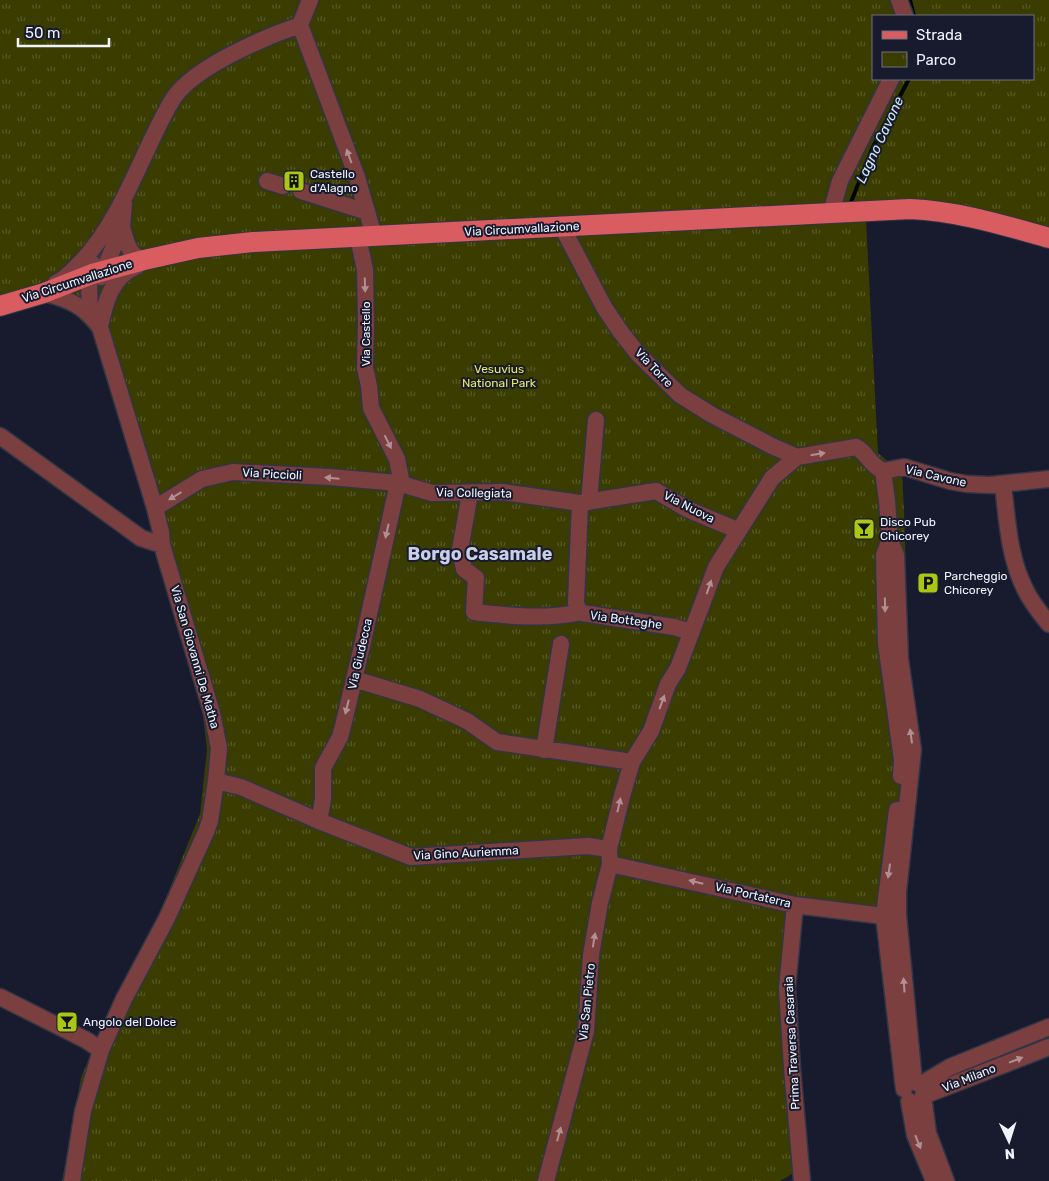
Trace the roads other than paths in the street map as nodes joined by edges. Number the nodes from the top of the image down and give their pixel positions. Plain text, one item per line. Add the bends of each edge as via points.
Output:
1 (310, 0) edge
2 (900, 0) edge
3 (905, 15) edge
4 (300, 25) junction
5 (890, 80) edge
6 (267, 181) dead end
7 (283, 186) dead end
8 (301, 191) dead end
9 (126, 195) junction
10 (367, 212) junction
11 (838, 213) junction
12 (122, 227) junction
13 (562, 227) junction
14 (366, 237) junction
15 (1049, 238) edge
16 (94, 248) junction
17 (148, 259) junction
18 (97, 273) junction
19 (38, 294) junction
20 (0, 306) edge
21 (96, 311) junction
22 (596, 420) dead end
23 (0, 436) edge
24 (797, 457) junction
25 (883, 471) junction
26 (1049, 479) edge
27 (398, 483) junction
28 (1003, 484) junction
29 (470, 493) junction
30 (584, 502) junction
31 (155, 508) junction
32 (737, 530) junction
33 (162, 545) junction
34 (581, 612) junction
35 (1049, 624) edge
36 (691, 632) junction
37 (561, 644) dead end
38 (354, 679) junction
39 (544, 750) junction
40 (632, 762) junction
41 (216, 781) junction
42 (320, 821) junction
43 (609, 856) junction
44 (795, 905) junction
45 (891, 915) junction
46 (0, 997) edge
47 (1049, 1027) edge
48 (1049, 1047) edge
49 (101, 1050) junction
50 (912, 1050) junction
51 (950, 1067) junction
52 (914, 1091) junction
53 (72, 1181) edge
54 (546, 1181) edge
55 (802, 1181) edge
56 (934, 1181) edge
57 (946, 1181) edge

1 - 4 street
2 - 3 street
4 - 9 street via 234,54 200,72 187,83 171,103
10 -> 4 street, Via Castello
5 - 11 street via 840,181
6 - 7 street
8 - 10 street
9 - 12 street
9 - 16 street
10 - 14 street, Via Castello
11 - 13 main road, Via Circumvallazione
11 - 15 main road, Via Circumvallazione via 951,212
12 - 17 street via 134,256
12 - 18 street via 110,258
13 - 14 main road, Via Circumvallazione
13 - 24 street, Via Torre via 604,306 638,354 680,395 712,415
14 - 17 main road, Via Circumvallazione via 227,245
14 -> 27 street, Via Castello via 365,368 371,408 397,459
16 - 18 street
16 - 19 street via 62,281
17 - 18 main road, Via Circumvallazione
17 - 21 street, Via San Giovanni De Matha via 120,276
18 - 19 main road, Via Circumvallazione
18 - 21 street via 100,281
19 - 20 main road, Via Circumvallazione
19 - 21 street via 67,298
21 - 31 street, Via San Giovanni De Matha
22 - 30 street, Via Botteghe
23 - 33 street via 141,538
24 -> 25 street via 856,447
24 - 32 street, Via San Pietro via 772,478
25 - 28 street, Via Cavone via 904,467 957,483
25 - 45 street via 890,540 884,555 886,643 902,760
26 - 28 street, Via Cavone
27 - 29 street, Via Collegiata via 432,493
27 -> 31 street, Via Piccioli via 233,472 202,479
27 -> 38 street, Via Giudecca
28 - 35 street via 1014,559 1024,588
29 - 30 street, Via Collegiata via 503,492
29 - 34 street via 460,550 464,569 476,578 474,612 532,616
30 - 32 street, Via Nuova via 656,491 687,509
30 - 34 street, Via Botteghe via 576,603
31 - 33 street, Via San Giovanni De Matha
36 -> 32 street, Via San Pietro via 716,567
33 - 41 street, Via San Giovanni De Matha via 212,713 219,748
34 - 36 street, Via Botteghe
40 -> 36 street, Via San Pietro via 651,731
37 - 39 street
38 - 39 street via 420,699 467,721 497,742
38 -> 42 street, Via Giudecca via 340,737 323,768
39 - 40 street
43 -> 40 street, Via San Pietro
41 - 42 street, Via Gino Auriemma via 241,787
41 - 49 street, Via San Giovanni De Matha via 206,832
42 - 43 street, Via Gino Auriemma via 412,857 588,846
44 -> 43 street, Via Portaterra
54 -> 43 street, Via San Pietro via 586,1031 592,955
44 - 45 street, Via Portaterra
44 - 55 street, Prima Traversa Casaraia via 787,988
50 -> 45 street
45 - 52 street
46 - 49 street
47 - 51 street, Via Milano
52 -> 48 street, Via Milano
49 - 53 street, Via San Giovanni De Matha via 82,1111
50 - 51 street, Via Milano via 924,1066
50 - 52 street
51 - 52 street, Via Milano
52 -> 56 street via 915,1135
52 - 57 street

